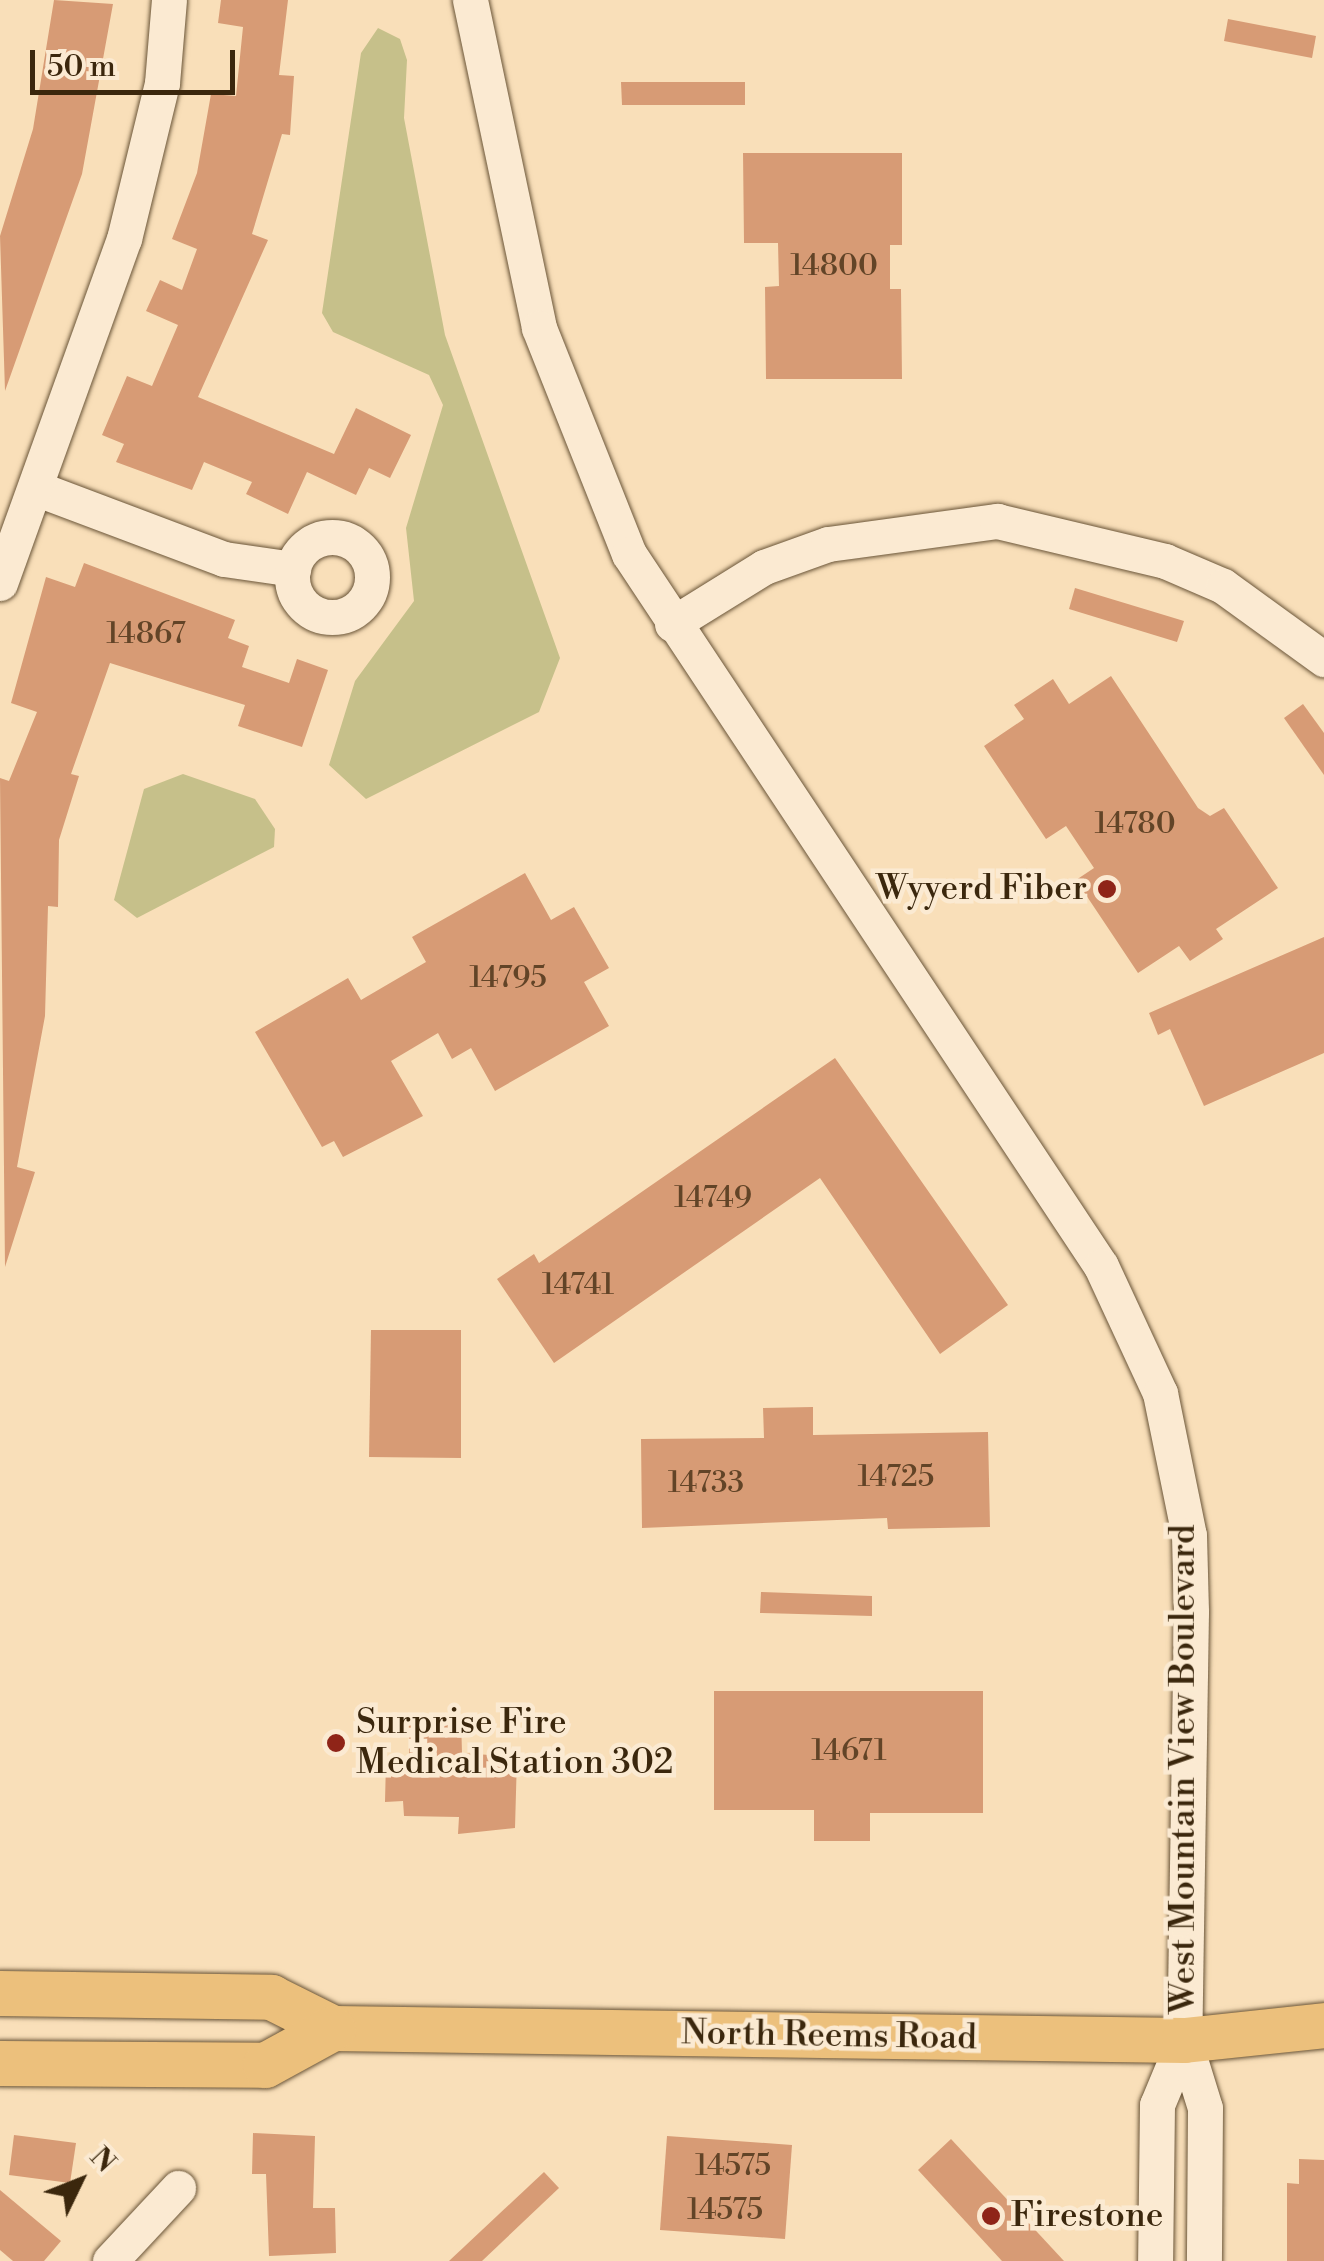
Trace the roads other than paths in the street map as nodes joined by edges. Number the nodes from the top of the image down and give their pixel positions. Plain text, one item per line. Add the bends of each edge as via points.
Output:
1 (169, 0) edge
2 (470, 0) edge
3 (38, 489) junction
4 (293, 568) dead end
5 (0, 584) edge
6 (672, 624) junction
7 (1324, 658) edge
8 (0, 1993) edge
9 (1324, 2025) edge
10 (332, 2028) junction
11 (1184, 2040) junction
12 (0, 2063) edge
13 (178, 2188) dead end
14 (110, 2261) edge
15 (1155, 2261) edge
16 (1204, 2261) edge

1 - 3 street via 162,83 124,240
2 - 6 street, West Mountain View Boulevard via 538,328 629,554
3 - 4 street via 224,559
3 - 5 street
6 - 7 street via 764,567 828,544 997,521 1102,540 1194,574
6 - 11 street, West Mountain View Boulevard via 1101,1266 1160,1393 1189,1534
8 - 10 main road, North Reems Road via 271,1997
9 - 11 main road, North Reems Road
10 - 11 main road, North Reems Road
10 - 12 main road, North Reems Road via 265,2065
11 - 15 street, West Mountain View Boulevard via 1158,2105
11 - 16 street, West Mountain View Boulevard via 1205,2108
13 - 14 street

